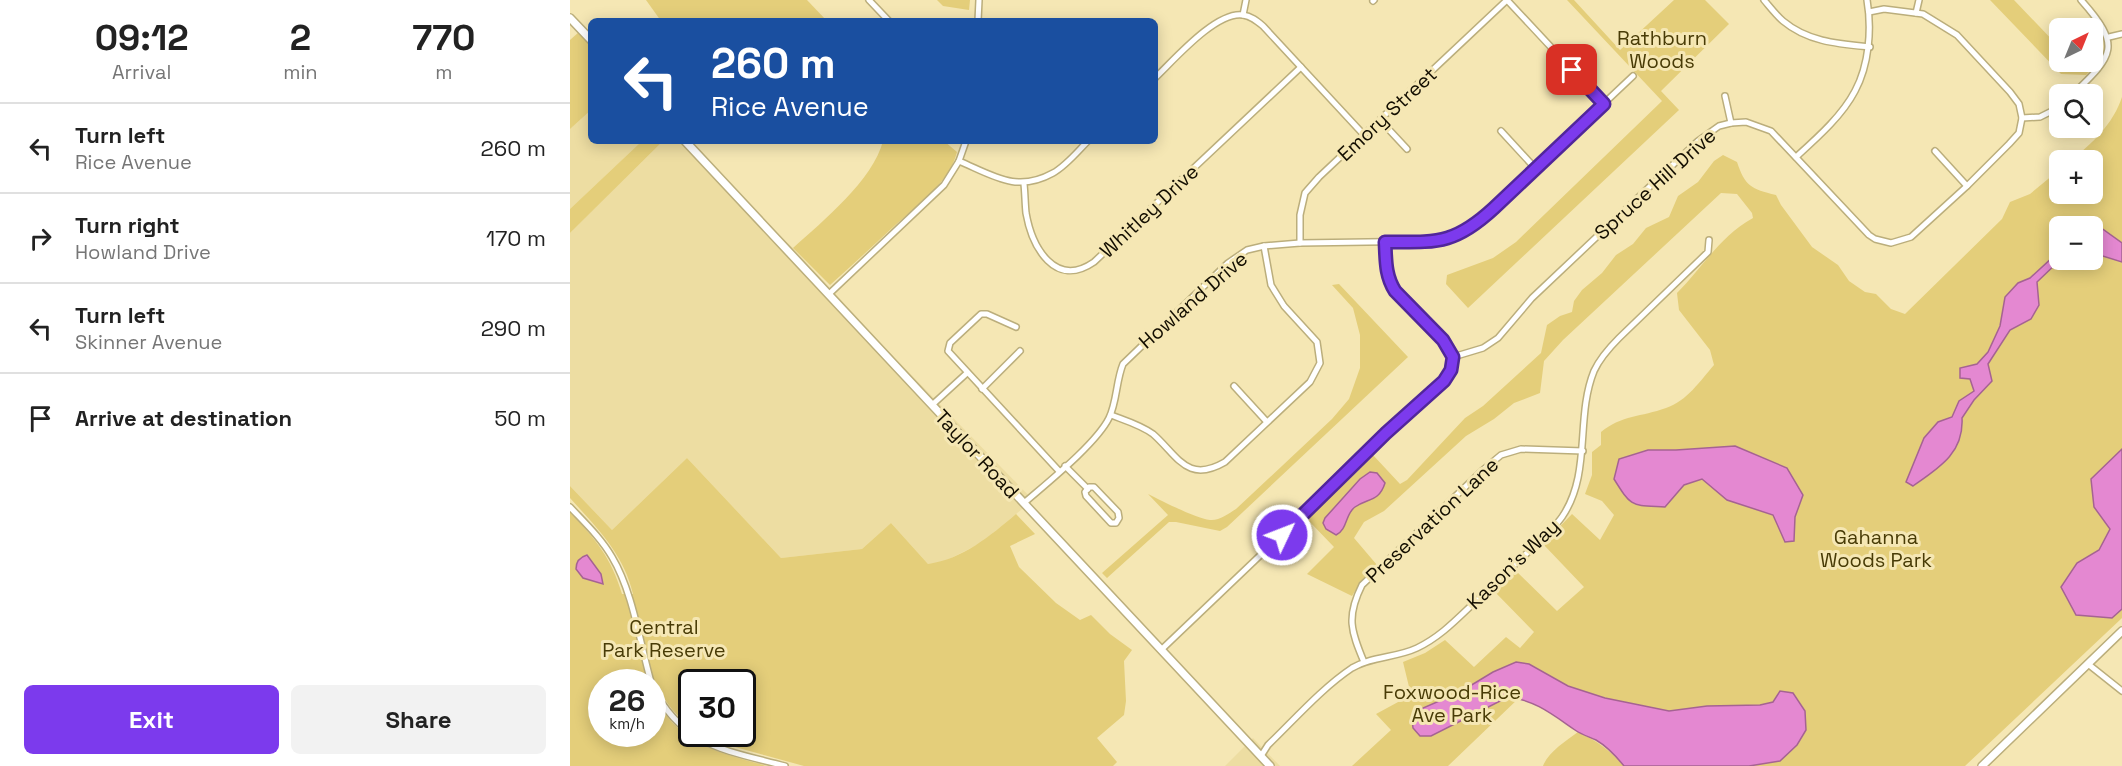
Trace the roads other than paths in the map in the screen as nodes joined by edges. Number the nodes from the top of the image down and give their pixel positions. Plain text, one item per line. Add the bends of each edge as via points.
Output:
1 (869, 0) edge
2 (980, 0) edge
3 (1246, 0) edge
4 (1507, 0) edge
5 (1764, 0) edge
6 (1867, 0) edge
7 (1919, 0) edge
8 (2081, 0) edge
9 (1869, 12) junction
10 (1916, 13) junction
11 (1243, 15) junction
12 (570, 18) edge
13 (886, 18) edge
14 (978, 18) edge
15 (2122, 34) edge
16 (588, 37) edge
17 (2109, 37) junction
18 (1869, 47) junction
19 (1301, 67) junction
20 (1158, 75) edge
21 (1634, 76) dead end
22 (2083, 84) edge
23 (1725, 96) dead end
24 (1604, 104) junction
25 (2049, 112) edge
26 (2022, 118) junction
27 (1380, 120) junction
28 (1731, 123) junction
29 (1501, 131) dead end
30 (1364, 135) junction
31 (688, 144) edge
32 (965, 144) edge
33 (1085, 144) edge
34 (1407, 148) dead end
35 (1935, 151) dead end
36 (1797, 157) junction
37 (959, 161) junction
38 (1535, 168) junction
39 (1024, 184) junction
40 (1967, 186) junction
41 (1709, 240) dead end
42 (1385, 242) junction
43 (1300, 243) junction
44 (1264, 246) junction
45 (829, 294) junction
46 (1016, 327) dead end
47 (1020, 351) dead end
48 (1453, 357) junction
49 (967, 373) junction
50 (1234, 386) dead end
51 (982, 389) junction
52 (932, 405) junction
53 (1110, 415) junction
54 (1267, 422) junction
55 (1583, 451) junction
56 (1065, 466) junction
57 (1059, 471) junction
58 (1088, 489) junction
59 (1024, 503) junction
60 (570, 507) edge
61 (2122, 631) edge
62 (1161, 650) junction
63 (1364, 662) junction
64 (2088, 664) junction
65 (648, 669) edge
66 (2122, 691) edge
67 (666, 707) edge
68 (1261, 756) junction
69 (785, 766) edge
70 (1270, 766) edge
71 (1982, 766) edge

1 - 13 street
2 - 14 street
3 - 11 street
4 - 24 street
4 - 27 street, Emory Street
5 - 18 street via 1783,21 1807,36
6 - 9 street
7 - 10 street
8 - 17 street via 2101,21
9 - 10 street via 1884,9
9 - 18 street
10 - 26 street via 1957,35 2019,104
11 - 19 street via 1263,26
11 - 20 street via 1215,22
12 - 16 main road
15 - 17 street
17 - 22 street via 2108,53 2100,68
18 - 36 street via 1856,91 1828,128
19 - 30 street
19 - 39 street, Whitley Drive via 1084,269 1058,269 1046,260 1029,226
21 - 24 street, Howland Drive
23 - 28 street
24 - 38 street, Howland Drive
25 - 26 street
26 - 40 street via 2019,133
27 - 30 street, Emory Street
27 - 34 street
28 - 36 street, Spruce Hill Drive via 1746,122 1771,131
28 - 48 street, Spruce Hill Drive via 1719,126 1698,141 1532,297 1498,338 1483,348
29 - 38 street
30 - 43 street, Emory Street via 1305,193
31 - 45 main road, Taylor Road
32 - 37 street
33 - 39 street via 1055,173
35 - 40 street
36 - 40 street, Spruce Hill Drive via 1864,231 1890,243 1911,237
37 - 39 street
37 - 45 street via 932,198
38 - 42 street, Howland Drive via 1477,223 1455,237 1435,242
41 - 55 street, Kason's Way via 1708,252 1606,351 1588,390
42 - 43 street, Howland Drive
42 - 48 street via 1389,281 1443,340
43 - 44 street, Howland Drive
44 - 53 street, Howland Drive via 1247,250 1228,263 1123,364
44 - 54 street via 1271,285 1284,306 1317,342 1320,363 1310,382
45 - 52 main road, Taylor Road
46 - 49 street via 981,314 948,347
47 - 51 street
48 - 62 street via 1444,381
49 - 51 street
49 - 52 street
50 - 54 street
51 - 57 street
52 - 59 main road, Taylor Road
53 - 54 street via 1152,434 1183,465 1195,470 1211,470 1225,462
53 - 56 street, Howland Drive
55 - 63 street, Kason's Way via 1571,502 1562,518 1514,566 1441,634 1417,648
55 - 63 street, Preservation Lane via 1529,449 1501,456 1362,585 1354,601 1351,625
56 - 57 street, Howland Drive
56 - 58 street
57 - 59 street, Howland Drive
58 - 58 street via 1086,496 1111,523 1116,523 1118,512 1094,487
59 - 62 main road, Taylor Road
60 - 65 street via 606,547 619,570
61 - 64 main road
62 - 68 main road, Taylor Road
63 - 68 street, Kason's Way via 1338,679
64 - 66 street
64 - 71 main road
67 - 69 street via 699,740
68 - 70 main road, Taylor Road

